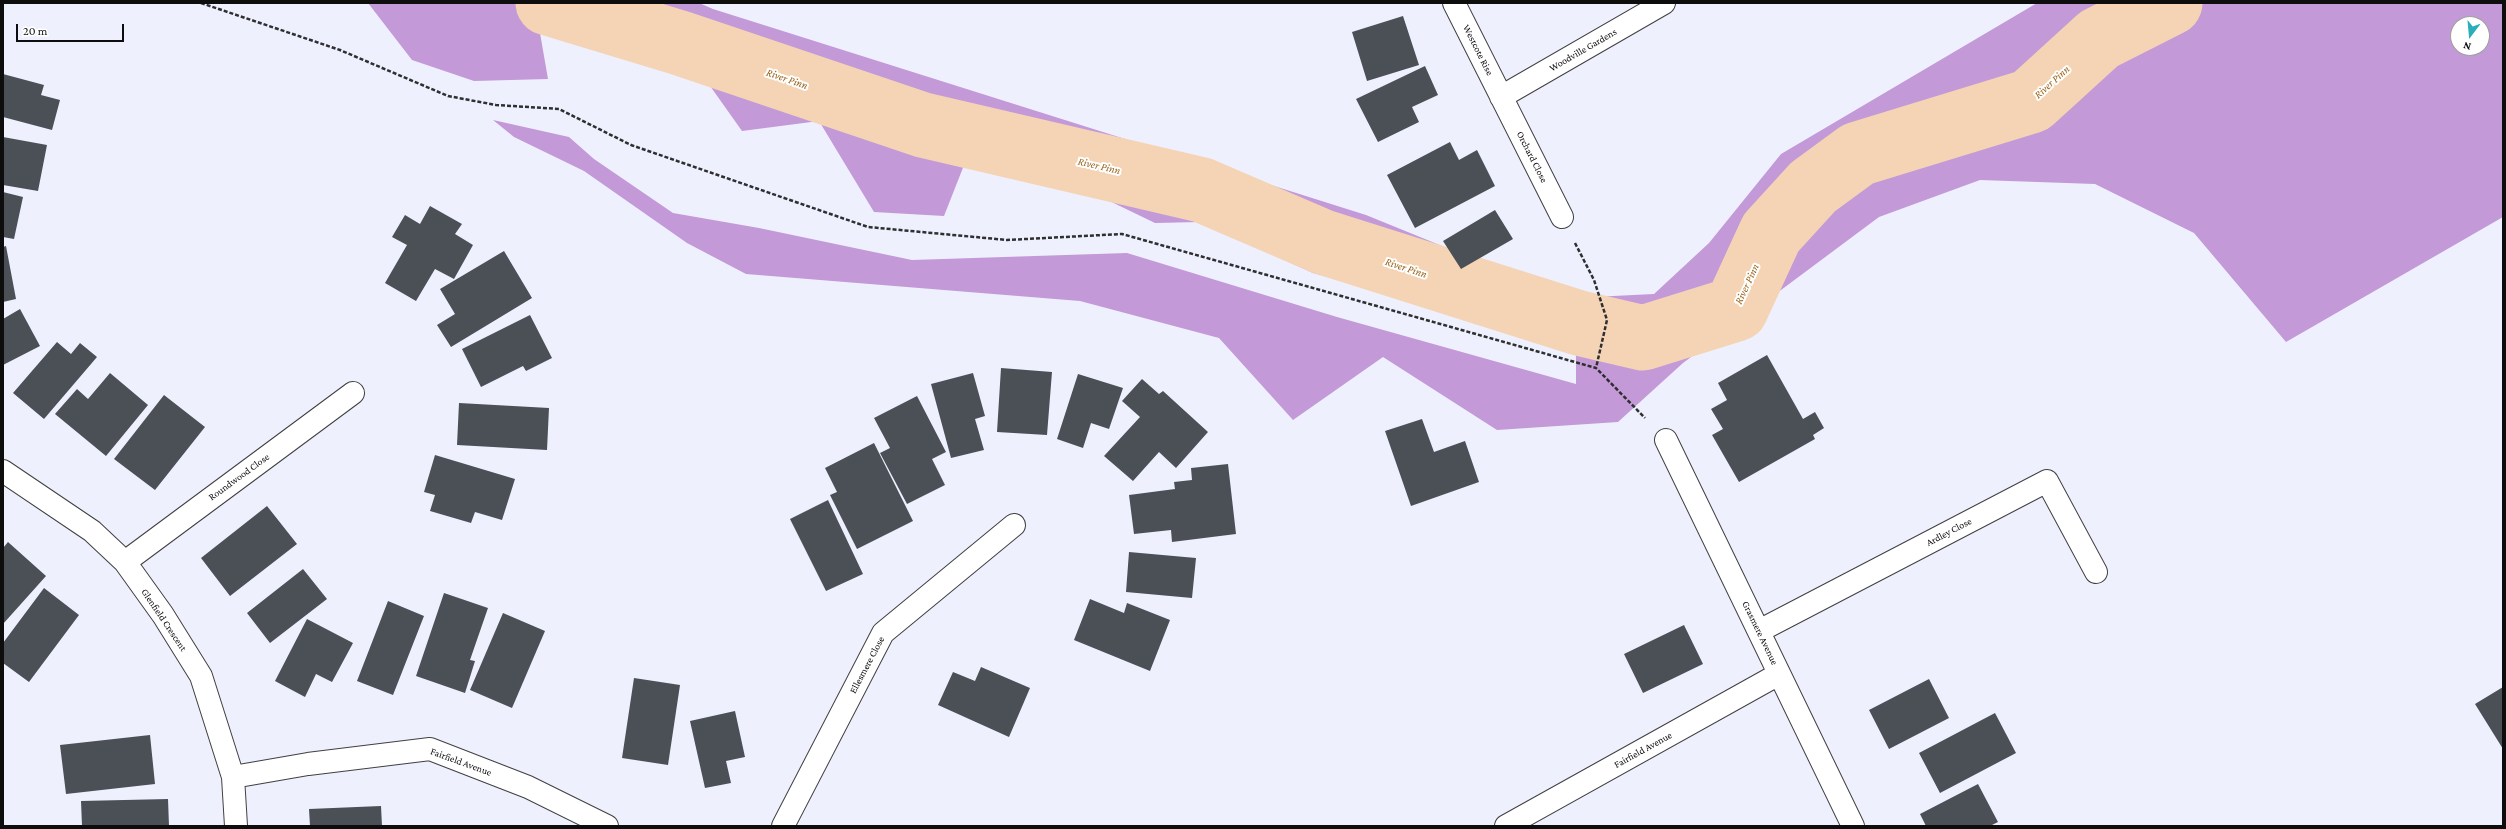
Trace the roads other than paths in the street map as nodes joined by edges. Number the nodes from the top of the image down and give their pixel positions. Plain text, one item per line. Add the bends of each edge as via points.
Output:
1 (1454, 3) edge
2 (1664, 3) edge
3 (1501, 97) junction
4 (1562, 217) road end
5 (353, 393) dead end
6 (1666, 440) road end
7 (3, 471) edge
8 (1014, 525) dead end
9 (125, 562) junction
10 (2096, 572) dead end
11 (1759, 631) junction
12 (1779, 674) junction
13 (233, 777) junction
14 (236, 826) edge
15 (607, 826) edge
16 (783, 826) edge
17 (1506, 826) edge
18 (1853, 826) edge

1 - 3 street, Westcote Rise
2 - 3 street, Woodville Gardens
3 - 4 street, Orchard Close
5 - 9 street, Roundwood Close
6 - 11 street, Grasmere Avenue
7 - 9 street, Glenfield Crescent via 92,531
8 - 16 street, Ellesmere Close via 883,633
9 - 13 street, Glenfield Crescent via 163,615 201,676
10 - 11 street, Ardley Close via 2047,481
11 - 12 street, Grasmere Avenue
12 - 17 street, Fairfield Avenue
12 - 18 street, Grasmere Avenue
13 - 14 street, Glenfield Crescent
13 - 15 street, Fairfield Avenue via 308,764 430,749 528,787

